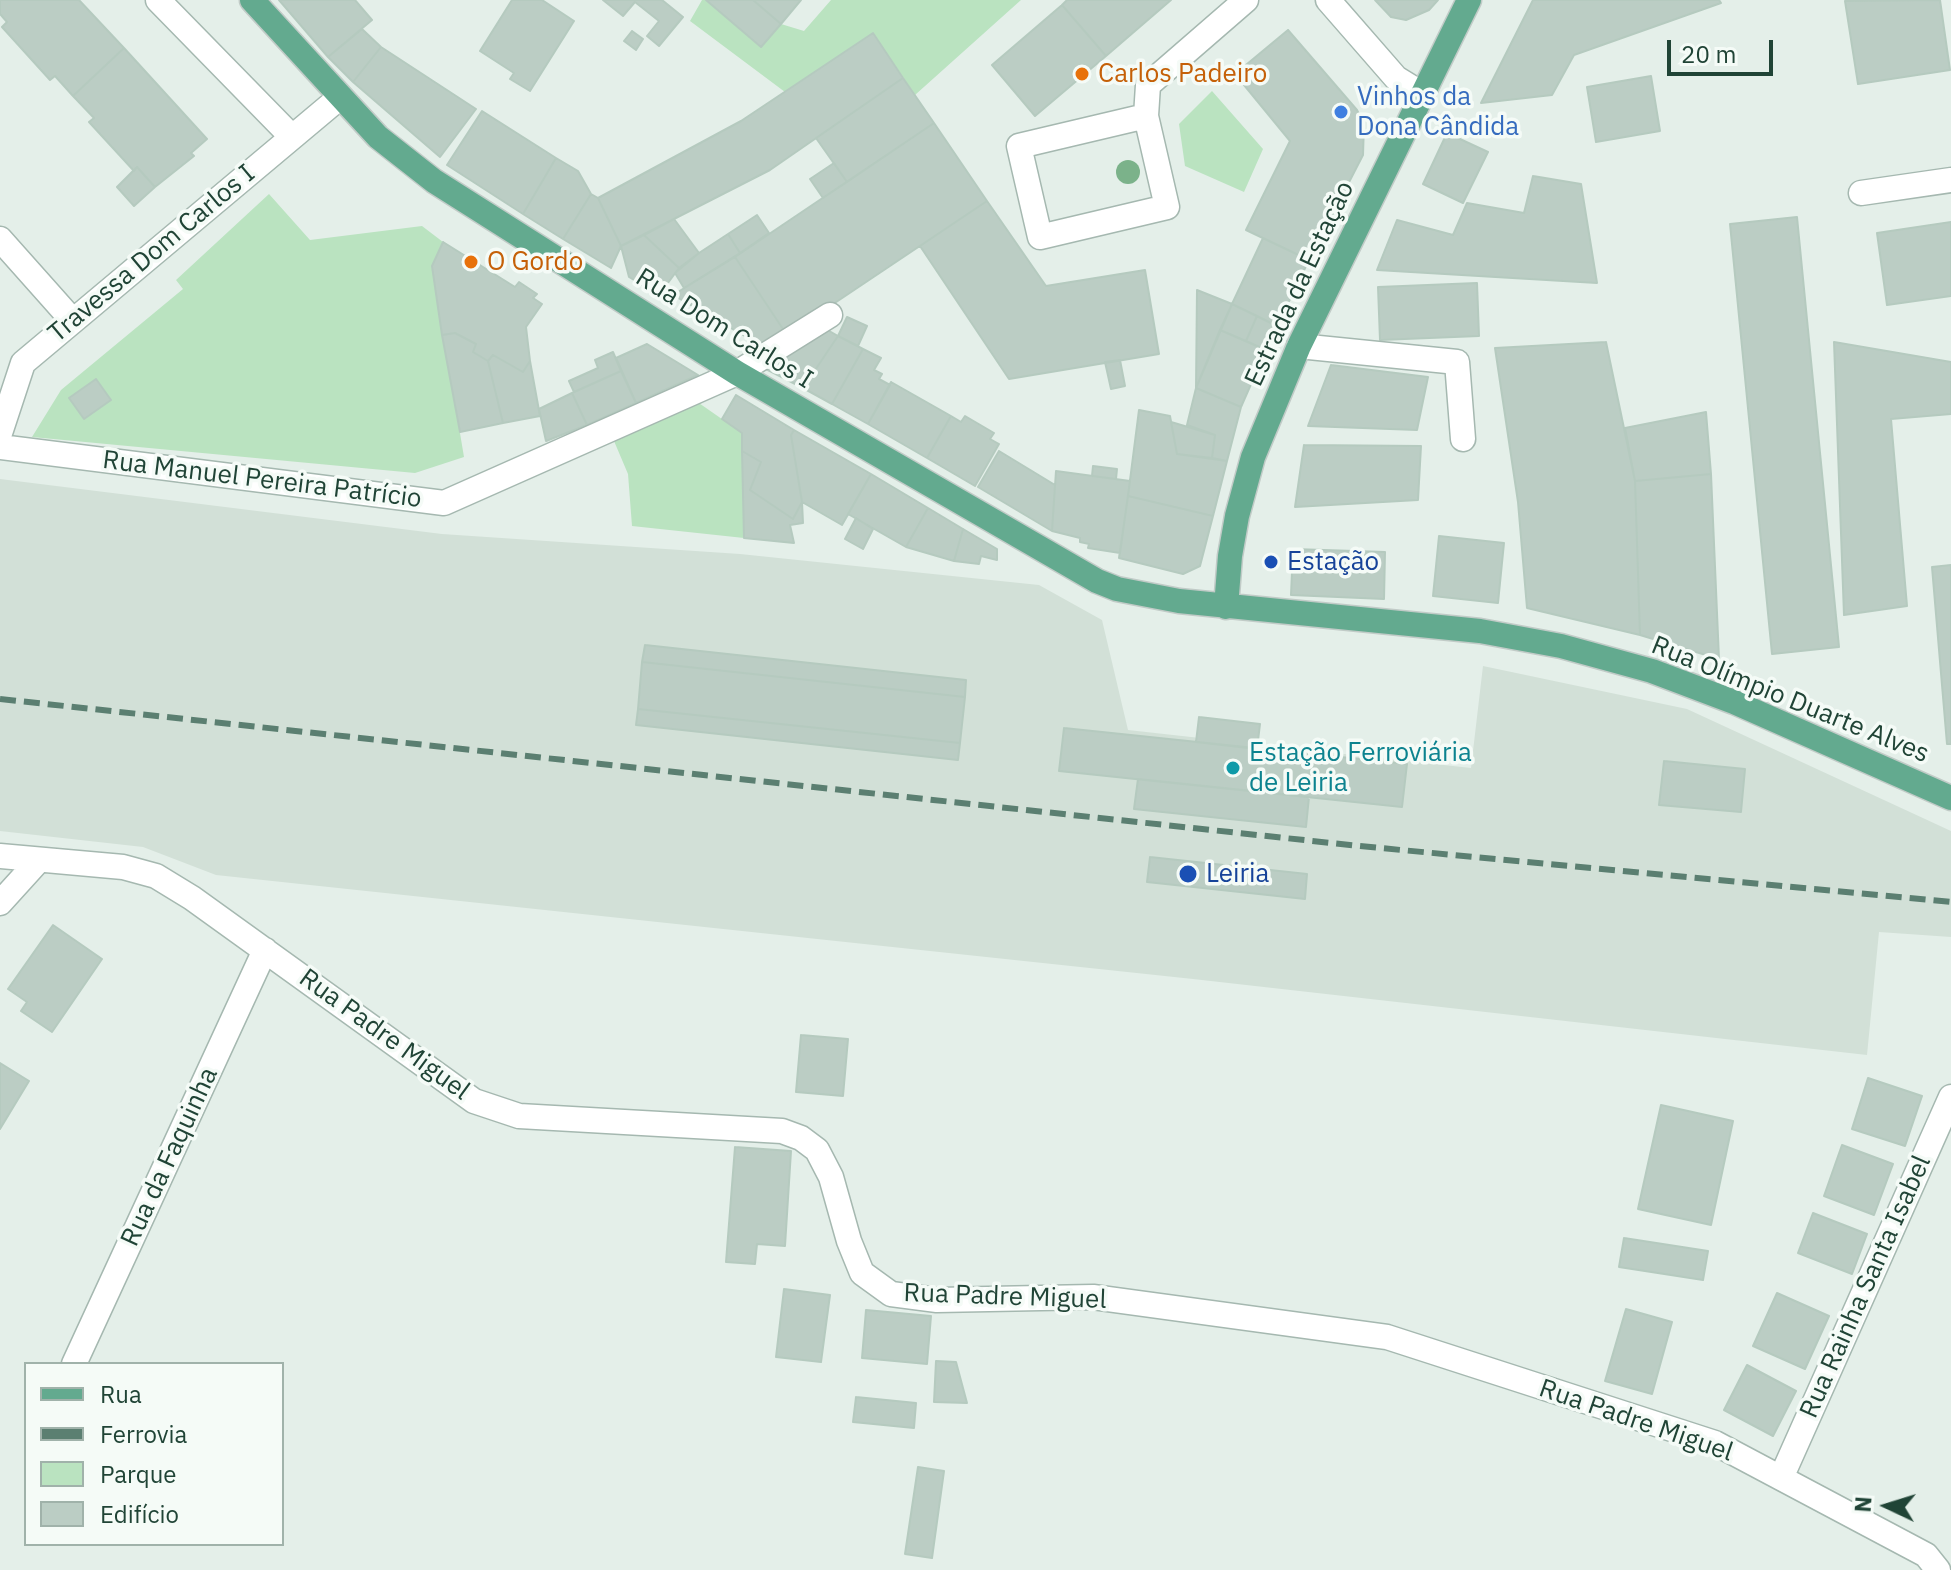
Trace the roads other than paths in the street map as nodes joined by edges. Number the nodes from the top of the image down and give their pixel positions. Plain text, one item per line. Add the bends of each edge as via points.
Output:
1 (158, 0) edge
2 (252, 0) edge
3 (1246, 0) edge
4 (1328, 0) edge
5 (1469, 0) edge
6 (1422, 94) junction
7 (339, 98) junction
8 (1146, 116) junction
9 (291, 136) junction
10 (1951, 180) edge
11 (1861, 193) dead end
12 (0, 239) edge
13 (830, 315) dead end
14 (73, 321) junction
15 (1299, 346) junction
16 (737, 373) junction
17 (0, 433) edge
18 (1463, 439) dead end
19 (0, 447) edge
20 (1226, 607) junction
21 (1951, 798) edge
22 (0, 856) edge
23 (39, 860) junction
24 (0, 903) edge
25 (265, 950) junction
26 (1951, 1097) edge
27 (75, 1362) edge
28 (1781, 1478) junction
29 (1938, 1570) edge

1 - 9 street
2 - 7 main road, Rua Dom Carlos I
3 - 8 street via 1148,85
4 - 6 street via 1396,78
5 - 6 main road, Estrada da Estação
6 - 15 main road, Estrada da Estação
7 - 9 street, Travessa Dom Carlos I
7 - 16 main road, Rua Dom Carlos I via 434,181
8 - 8 street via 1167,207 1040,237 1019,146
9 - 14 street, Travessa Dom Carlos I
10 - 11 street
12 - 14 street
13 - 16 street, Rua Manuel Pereira Patrício
14 - 17 street, Travessa Dom Carlos I via 23,363
15 - 18 street via 1457,362
15 - 20 main road, Estrada da Estação via 1253,457 1237,516
16 - 19 street, Rua Manuel Pereira Patrício via 444,503
16 - 20 main road, Rua Dom Carlos I via 1097,581
20 - 21 main road, Rua Olímpio Duarte Alves via 1480,631 1596,655 1734,702
22 - 23 street, Rua Padre Miguel
23 - 24 street
23 - 25 street, Rua Padre Miguel via 123,867 156,876
25 - 27 street, Rua da Faquinha
25 - 28 street, Rua Padre Miguel via 474,1101 519,1116 782,1131 801,1138 817,1150 831,1177 862,1273 891,1294 937,1300 1093,1297 1387,1337 1715,1443
26 - 28 street, Rua Rainha Santa Isabel
28 - 29 street, Rua Padre Miguel via 1926,1555

